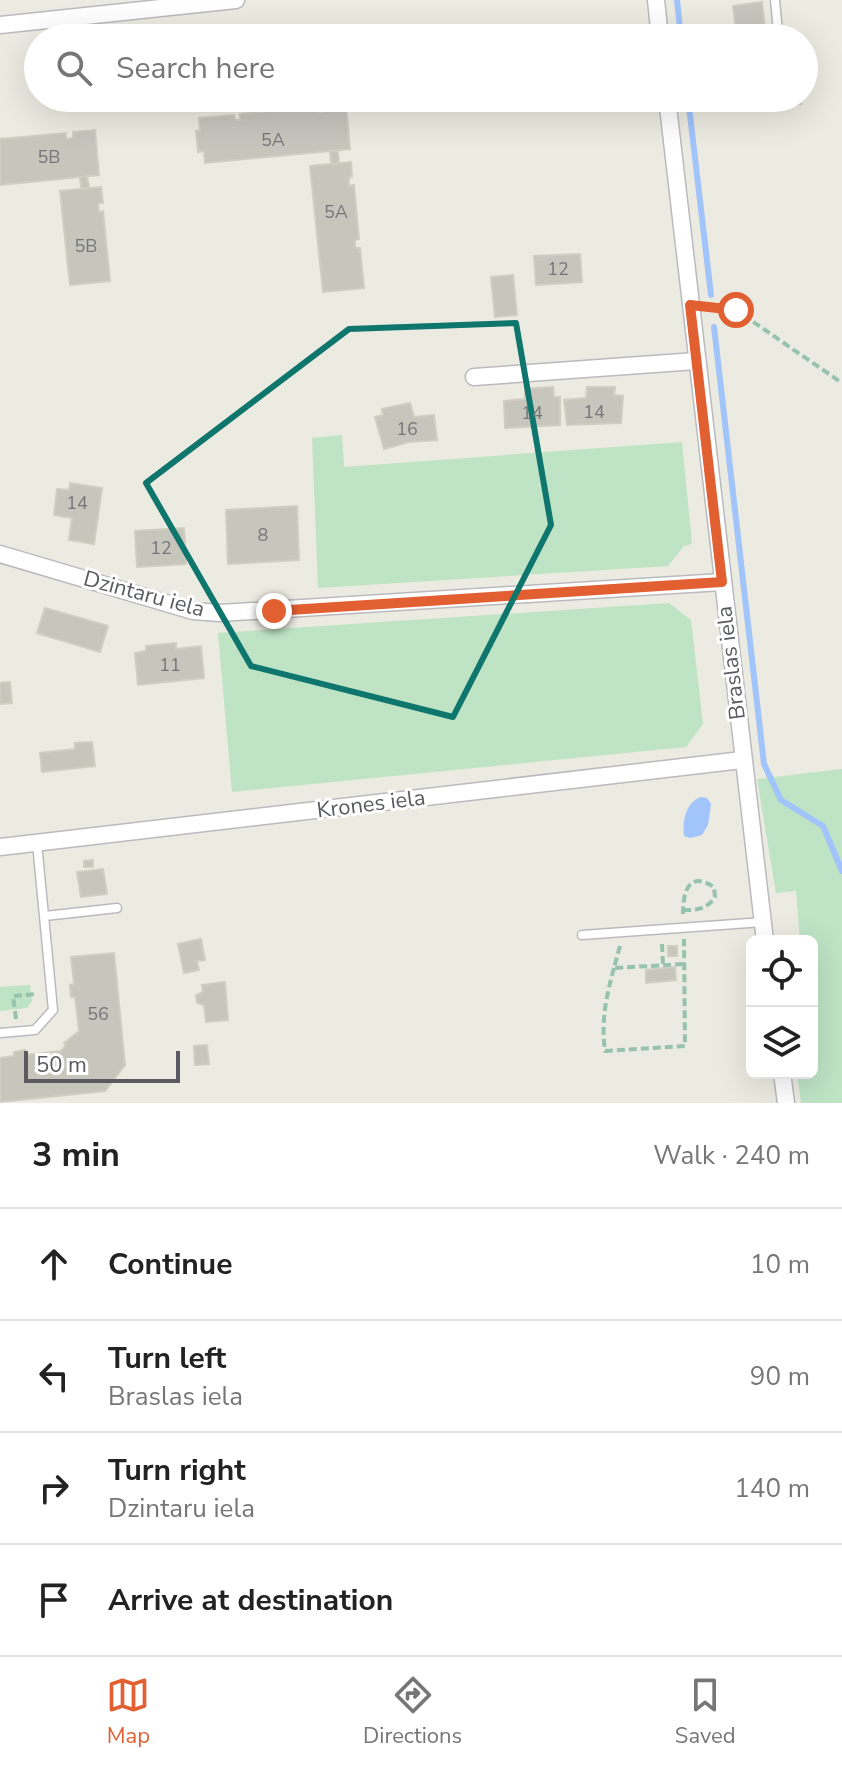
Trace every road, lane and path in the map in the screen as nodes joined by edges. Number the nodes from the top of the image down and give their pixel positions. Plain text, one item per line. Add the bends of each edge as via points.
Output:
1 (236, 0) edge
2 (656, 0) edge
3 (775, 0) edge
4 (659, 24) edge
5 (777, 24) edge
6 (0, 25) edge
7 (669, 112) edge
8 (690, 305) junction
9 (696, 361) junction
10 (474, 377) dead end
11 (842, 383) edge
12 (0, 554) edge
13 (722, 582) junction
14 (742, 760) junction
15 (37, 843) junction
16 (0, 847) edge
17 (117, 908) dead end
18 (45, 916) junction
19 (763, 922) junction
20 (661, 930) junction
21 (624, 932) junction
22 (582, 935) dead end
23 (764, 935) edge
24 (685, 964) dead end
25 (663, 965) junction
26 (614, 968) junction
27 (52, 992) junction
28 (17, 1031) junction
29 (0, 1033) edge
30 (685, 1046) dead end
31 (783, 1079) edge
32 (786, 1103) edge

1 - 6 street
2 - 4 street
3 - 5 lane
7 - 8 street, Braslas iela
8 - 9 street, Braslas iela
8 - 11 path via 736,310
9 - 10 street
9 - 13 street, Braslas iela
12 - 13 street, Dzintaru iela via 193,611 220,613
13 - 14 street, Braslas iela
14 - 15 street, Krones iela
14 - 19 street, Braslas iela
15 - 16 street, Krones iela
15 - 18 lane
17 - 18 lane
18 - 27 lane
19 - 20 lane
19 - 23 street, Braslas iela
20 - 21 lane
20 - 25 path
21 - 22 lane
21 - 26 path
24 - 25 path
25 - 26 path
26 - 30 path via 602,1028 605,1051
27 - 28 lane via 53,1010 35,1030
27 - 28 path via 13,996
28 - 29 lane
31 - 32 street

